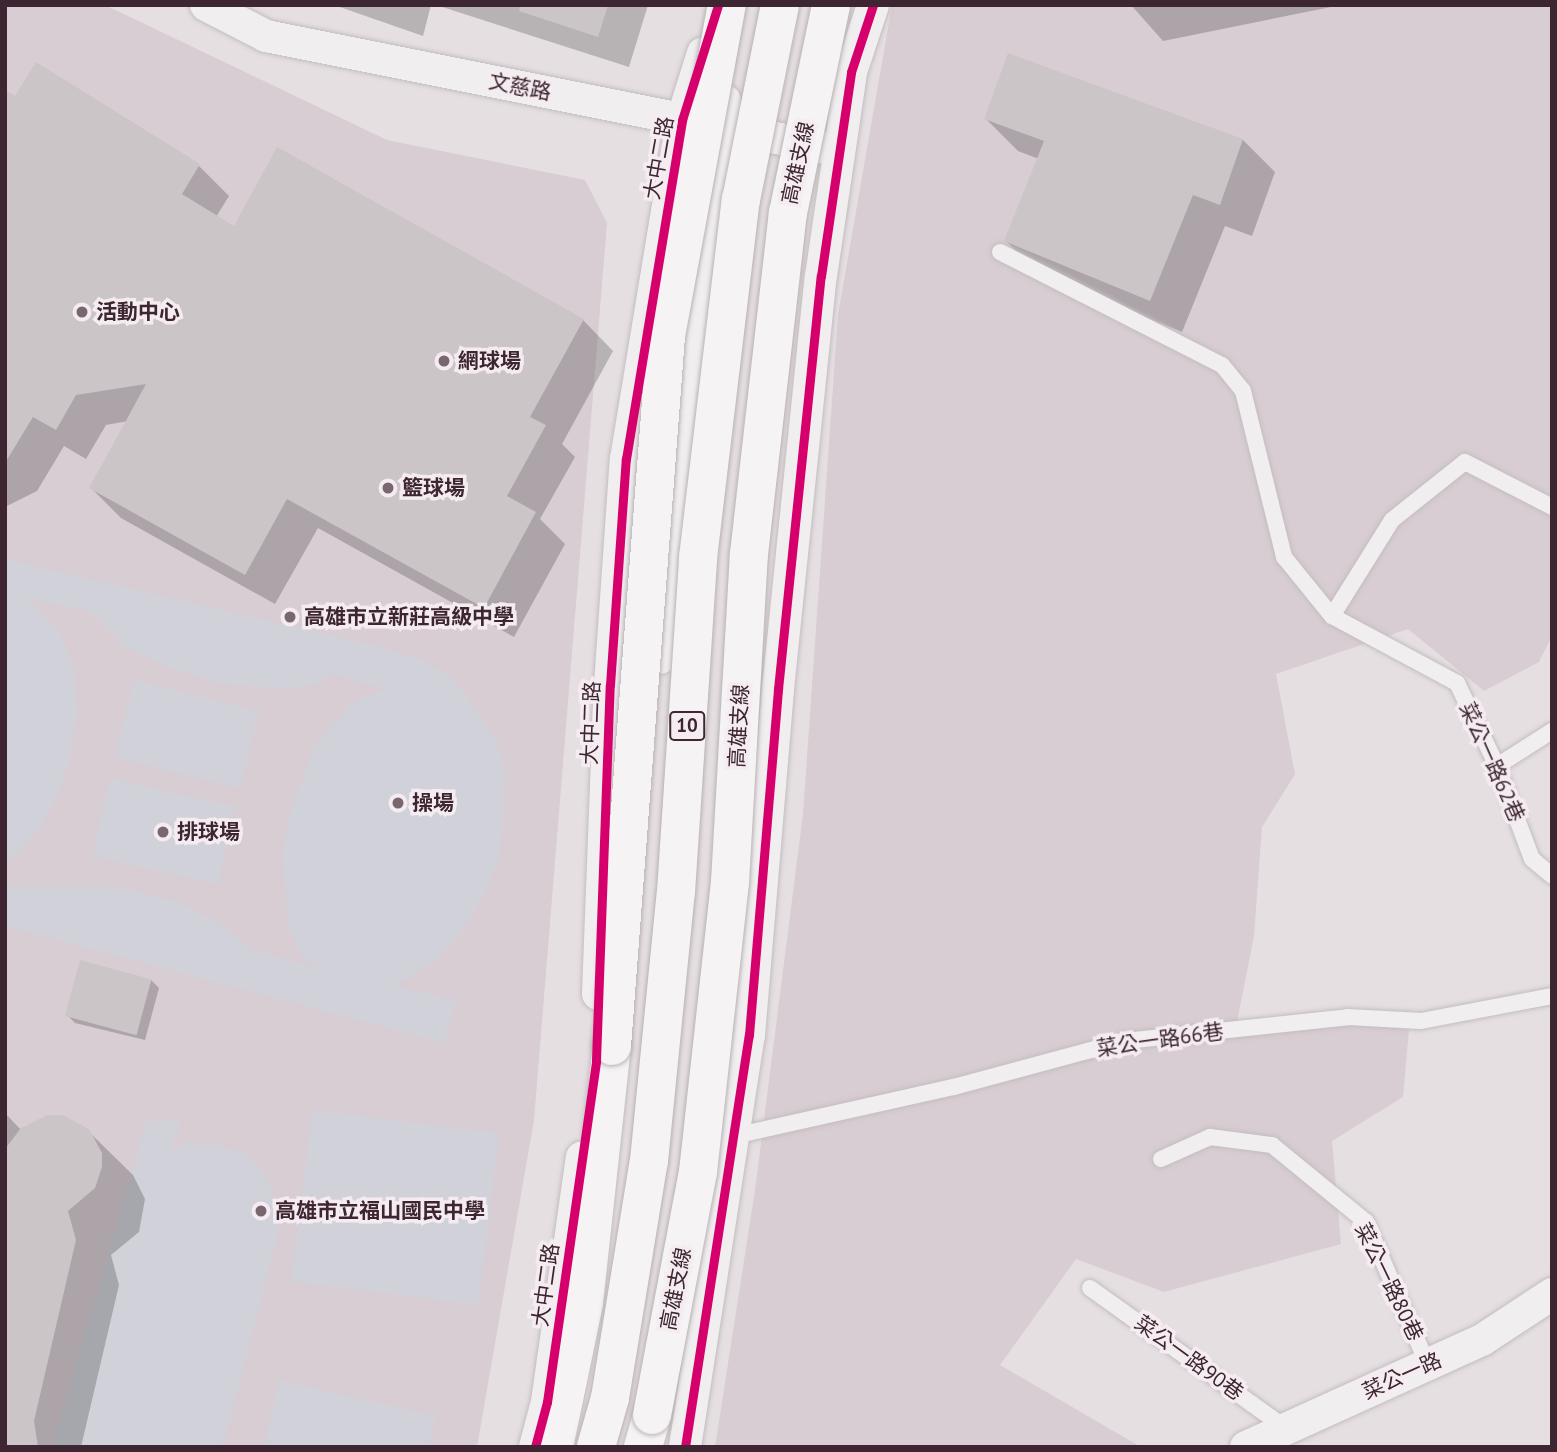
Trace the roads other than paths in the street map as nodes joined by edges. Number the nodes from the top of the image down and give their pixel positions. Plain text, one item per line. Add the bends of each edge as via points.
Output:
1 (206, 5) edge
2 (718, 5) edge
3 (727, 5) edge
4 (734, 5) edge
5 (780, 5) edge
6 (831, 5) edge
7 (873, 5) edge
8 (682, 120) junction
9 (723, 128) junction
10 (839, 151) junction
11 (1000, 252) dead end
12 (1552, 507) edge
13 (1332, 616) junction
14 (1552, 731) edge
15 (1497, 766) junction
16 (1552, 876) edge
17 (1552, 996) edge
18 (734, 1136) junction
19 (1161, 1159) dead end
20 (1090, 1288) dead end
21 (1552, 1294) edge
22 (1428, 1365) junction
23 (1287, 1429) junction
24 (647, 1436) edge
25 (1254, 1446) edge
26 (535, 1447) edge
27 (554, 1447) edge
28 (570, 1447) edge
29 (596, 1447) edge
30 (685, 1447) edge

1 - 8 street, 文慈路 via 265,36
2 - 8 street, 大中二路
3 - 27 highway, bridge via 666,336 612,1046 584,1303
4 - 9 street
5 - 29 highway, 10, bridge via 741,200 698,558 676,892 649,1161 610,1398
6 - 24 highway, 高雄支線, bridge via 788,213 749,554 730,882 701,1145
7 - 10 street via 852,72
8 - 9 street, 文慈路
8 - 26 street, 大中二路 via 626,460 610,685 596,1060 547,1402
9 - 10 street, 文慈路
9 - 28 street via 667,588 595,1299
10 - 18 street via 799,478 749,1035
11 - 13 lane, 菜公一路62巷 via 1222,365 1243,391 1284,557
12 - 13 lane via 1465,463 1392,520
13 - 15 lane, 菜公一路62巷 via 1457,683
14 - 15 lane
15 - 16 lane, 菜公一路62巷 via 1532,859
17 - 18 lane, 菜公一路66巷 via 1421,1021 1348,1017 1125,1041 954,1087
18 - 30 street
19 - 22 lane, 菜公一路80巷 via 1210,1137 1272,1145 1366,1222
20 - 23 lane, 菜公一路90巷
21 - 22 street, 菜公一路 via 1482,1340
22 - 23 street, 菜公一路
23 - 25 street, 菜公一路

